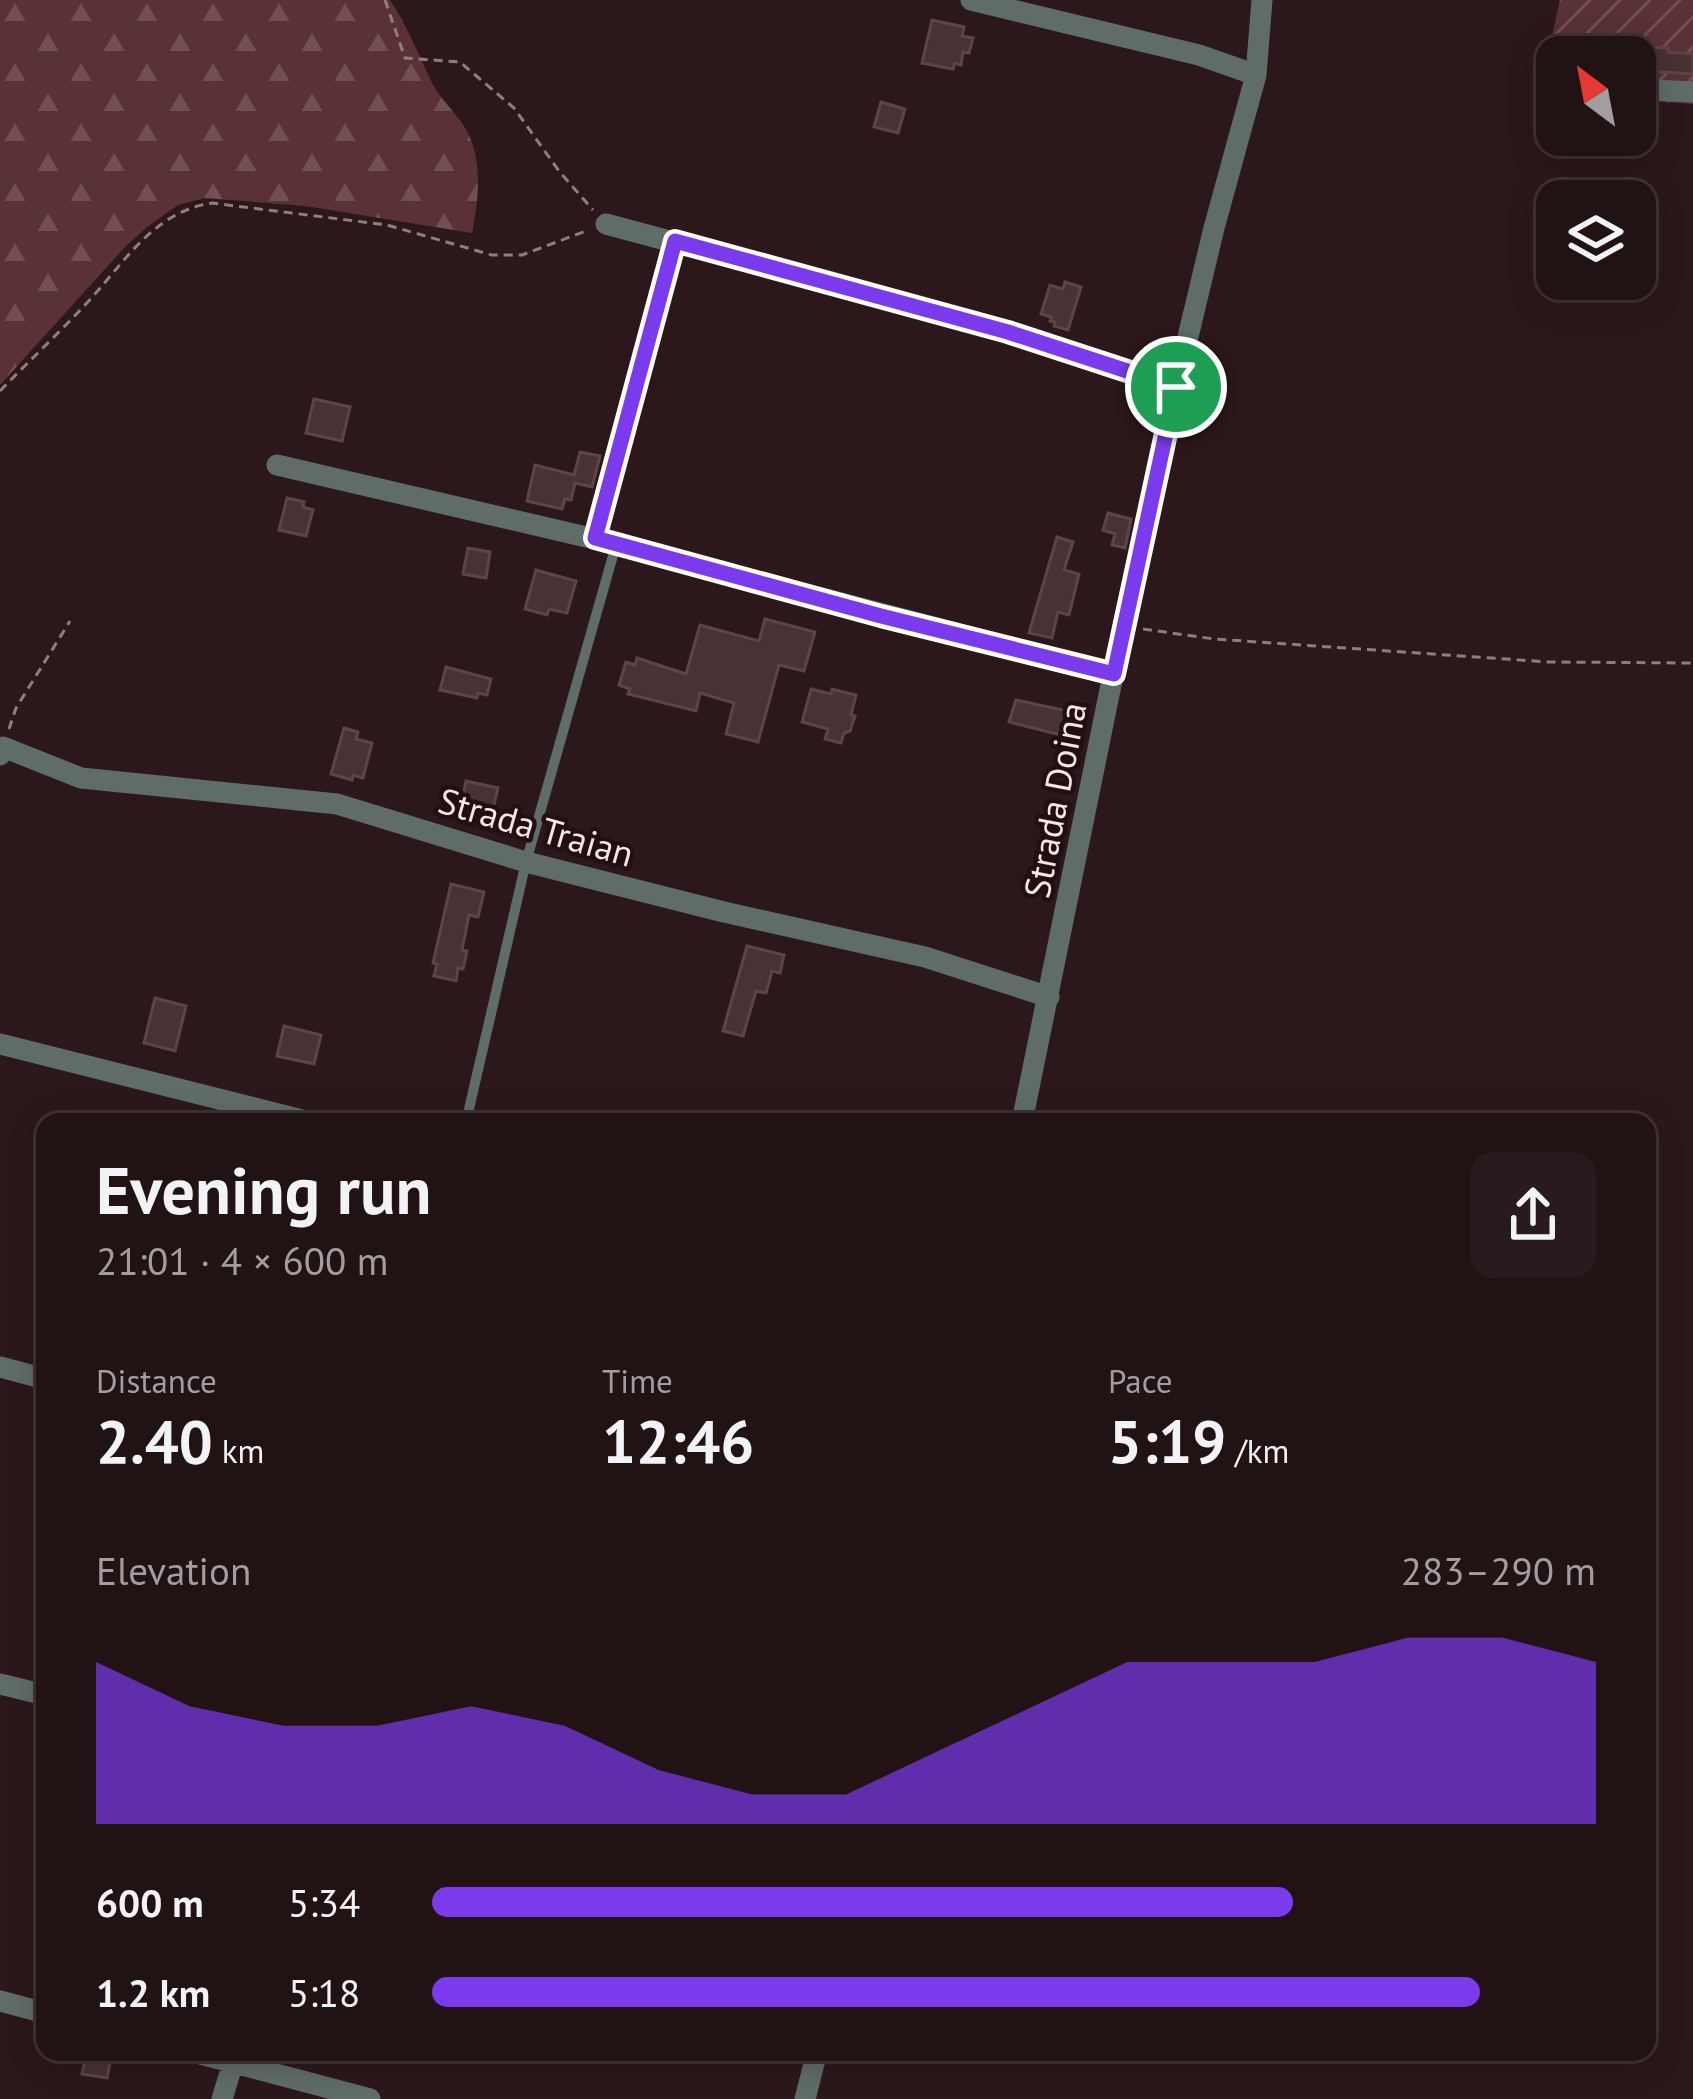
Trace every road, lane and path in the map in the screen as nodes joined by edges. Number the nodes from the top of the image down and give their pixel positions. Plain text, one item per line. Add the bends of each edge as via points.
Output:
1 (385, 0) edge
2 (971, 0) edge
3 (1262, 0) edge
4 (1256, 75) junction
5 (1656, 90) edge
6 (1693, 92) edge
7 (605, 224) junction
8 (675, 241) junction
9 (1176, 387) junction
10 (0, 391) edge
11 (277, 465) dead end
12 (605, 542) junction
13 (70, 621) dead end
14 (1123, 626) junction
15 (1693, 663) edge
16 (1114, 674) junction
17 (1, 751) edge
18 (526, 862) junction
19 (1049, 997) junction
20 (0, 1044) edge
21 (274, 1113) edge
22 (468, 1113) edge
23 (1024, 1113) edge
24 (0, 1367) edge
25 (36, 1377) edge
26 (0, 1684) edge
27 (36, 1693) edge
28 (0, 2001) edge
29 (36, 2011) edge
30 (233, 2061) edge
31 (247, 2061) edge
32 (815, 2061) edge
33 (222, 2099) edge
34 (370, 2099) edge
35 (805, 2099) edge

1 - 7 path via 405,58 460,62 514,108
2 - 4 street
3 - 4 street, Strada Doina
4 - 9 street, Strada Doina
5 - 6 street
7 - 8 street
7 - 10 path via 522,255 492,255 387,225 212,202 190,206 130,250
8 - 9 street
8 - 12 lane
9 - 14 street, Strada Doina
11 - 12 street
12 - 16 street
12 - 18 lane
13 - 17 path via 16,708
14 - 15 path via 1549,662
14 - 16 street, Strada Doina
16 - 19 street, Strada Doina
17 - 18 street, Strada Traian via 81,778 337,803
18 - 19 street, Strada Traian via 925,957
18 - 22 lane
19 - 23 street, Strada Doina
20 - 21 street
24 - 25 street
26 - 27 street
28 - 29 street
30 - 33 street
31 - 34 street
32 - 35 street

